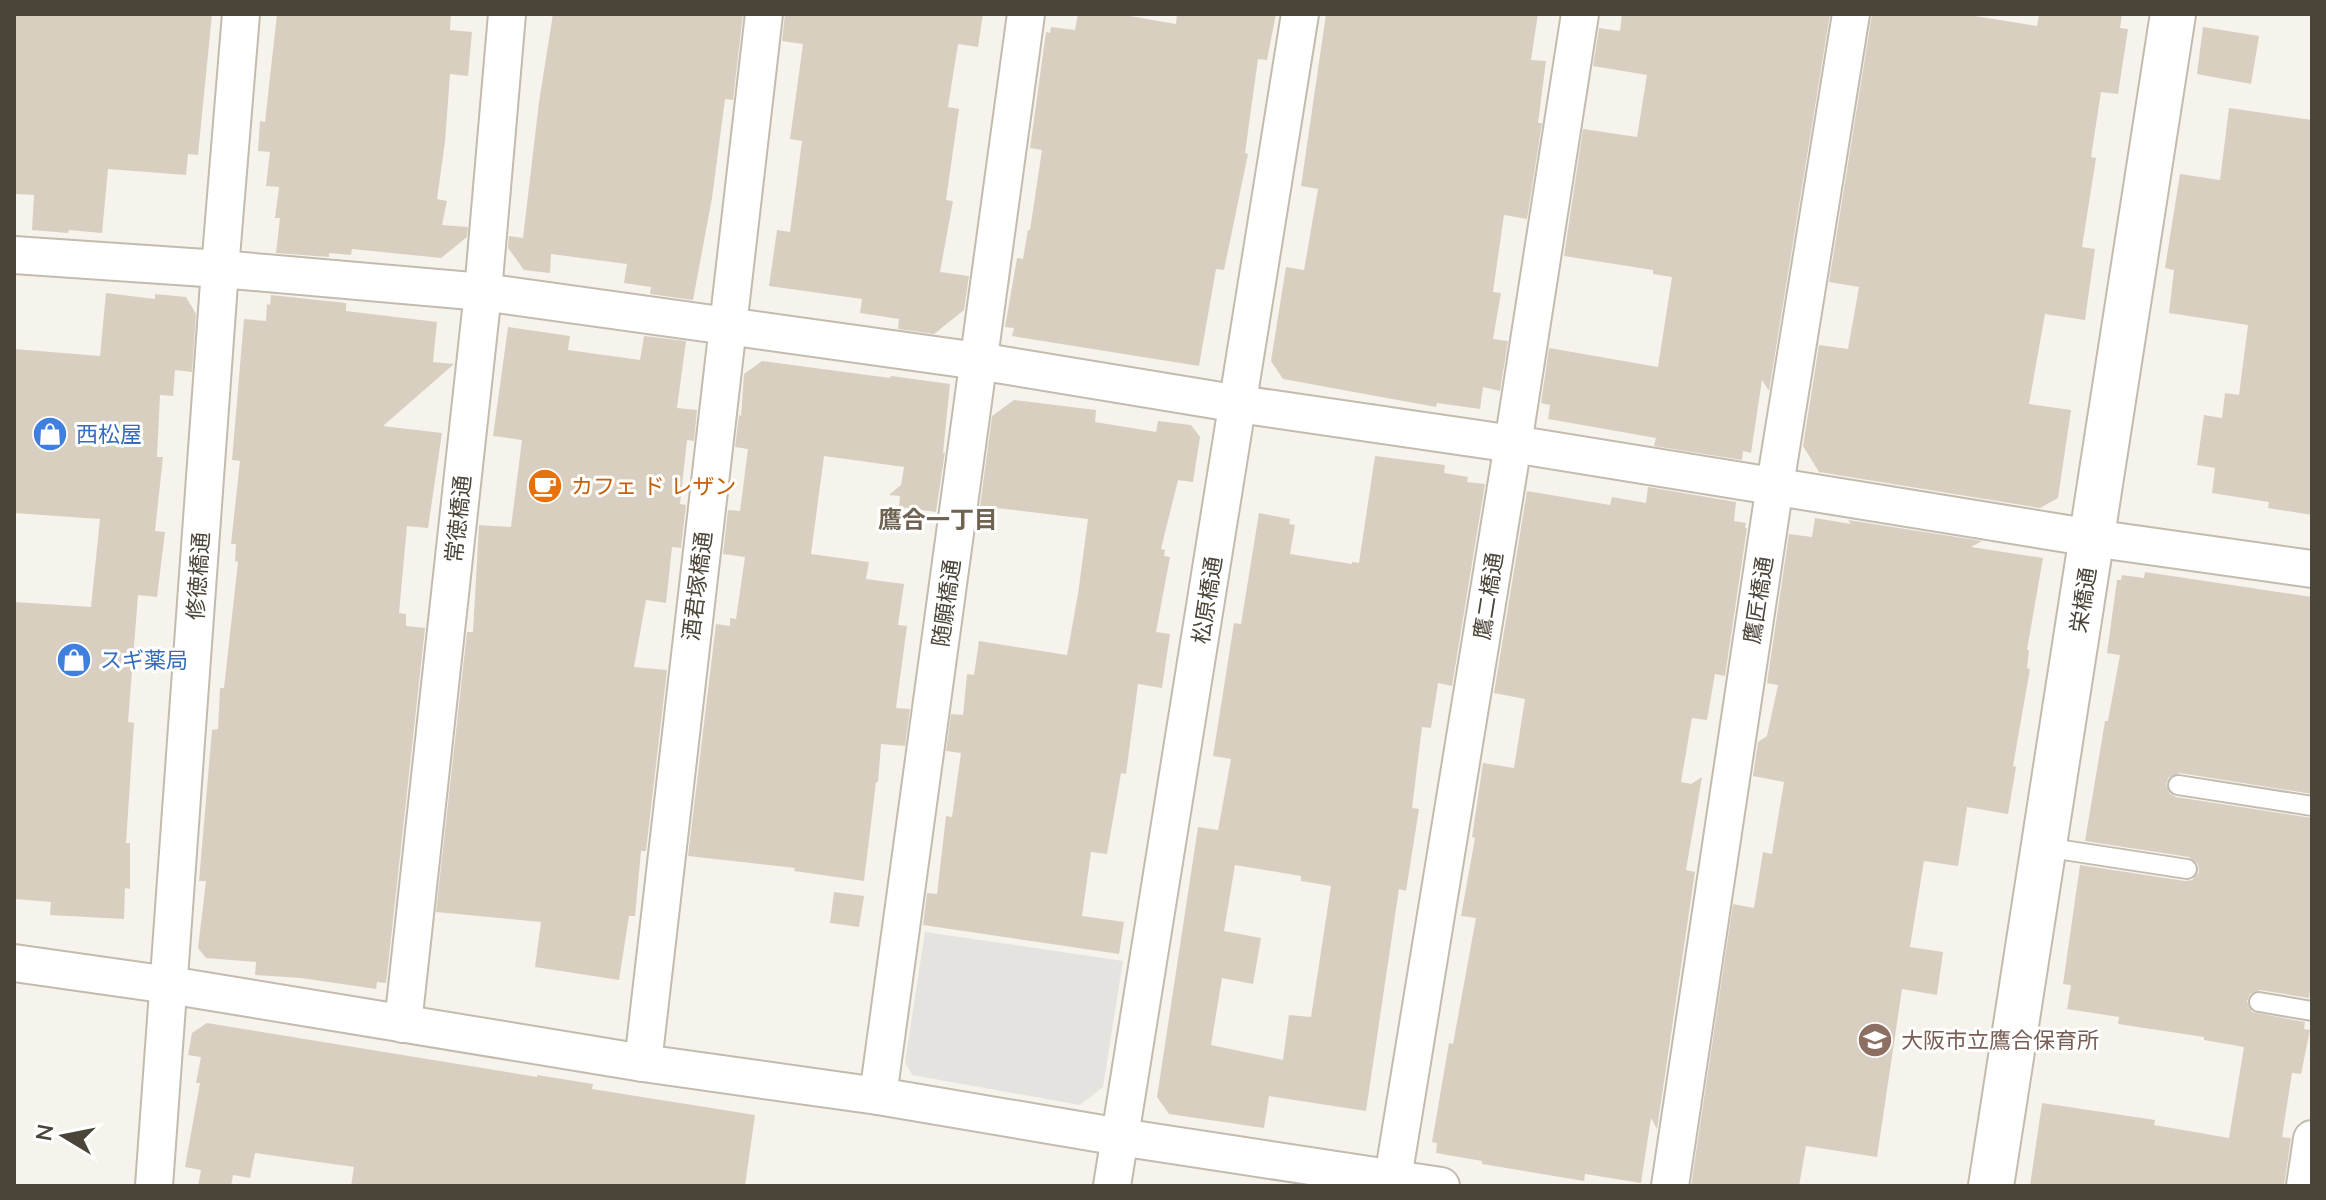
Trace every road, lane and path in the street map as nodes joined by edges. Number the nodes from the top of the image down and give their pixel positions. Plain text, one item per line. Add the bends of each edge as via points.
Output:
1 (241, 14) edge
2 (507, 14) edge
3 (764, 14) edge
4 (1026, 14) edge
5 (1300, 14) edge
6 (1580, 14) edge
7 (1851, 14) edge
8 (2173, 14) edge
9 (14, 255) edge
10 (220, 269) junction
11 (483, 292) junction
12 (727, 325) junction
13 (978, 361) junction
14 (1239, 404) junction
15 (1513, 444) junction
16 (1775, 485) junction
17 (2092, 538) junction
18 (2312, 569) edge
19 (2178, 785) dead end
20 (2312, 806) edge
21 (2044, 847) junction
22 (2187, 869) dead end
23 (14, 963) edge
24 (169, 985) junction
25 (2259, 1002) dead end
26 (2312, 1011) edge
27 (403, 1024) junction
28 (643, 1063) junction
29 (878, 1096) junction
30 (1120, 1137) junction
31 (2312, 1139) edge
32 (1393, 1178) junction
33 (154, 1186) edge
34 (1112, 1186) edge
35 (1441, 1186) edge
36 (1670, 1186) edge
37 (1991, 1186) edge
38 (2305, 1186) edge

1 - 10 street, 修徳橋通
2 - 11 street, 常徳橋通
3 - 12 street, 酒君塚橋通
4 - 13 street, 随願橋通
5 - 14 street, 松原橋通
6 - 15 street, 鷹二橋通
7 - 16 street, 鷹匠橋通
8 - 17 street, 栄橋通
9 - 10 street
10 - 11 street
10 - 24 street, 修徳橋通
11 - 12 street
11 - 27 street, 常徳橋通
12 - 13 street
12 - 28 street, 酒君塚橋通
13 - 14 street
13 - 29 street, 随願橋通
14 - 15 street
14 - 30 street, 松原橋通
15 - 16 street
15 - 32 street, 鷹二橋通
16 - 17 street
16 - 36 street, 鷹匠橋通
17 - 18 street
17 - 21 street, 栄橋通
19 - 20 lane
21 - 22 lane
21 - 37 street, 栄橋通
23 - 24 street
24 - 27 street
24 - 33 street, 修徳橋通
25 - 26 lane
27 - 28 street
28 - 29 street
29 - 30 street
30 - 32 street
30 - 34 street, 松原橋通
31 - 38 street
32 - 35 street

